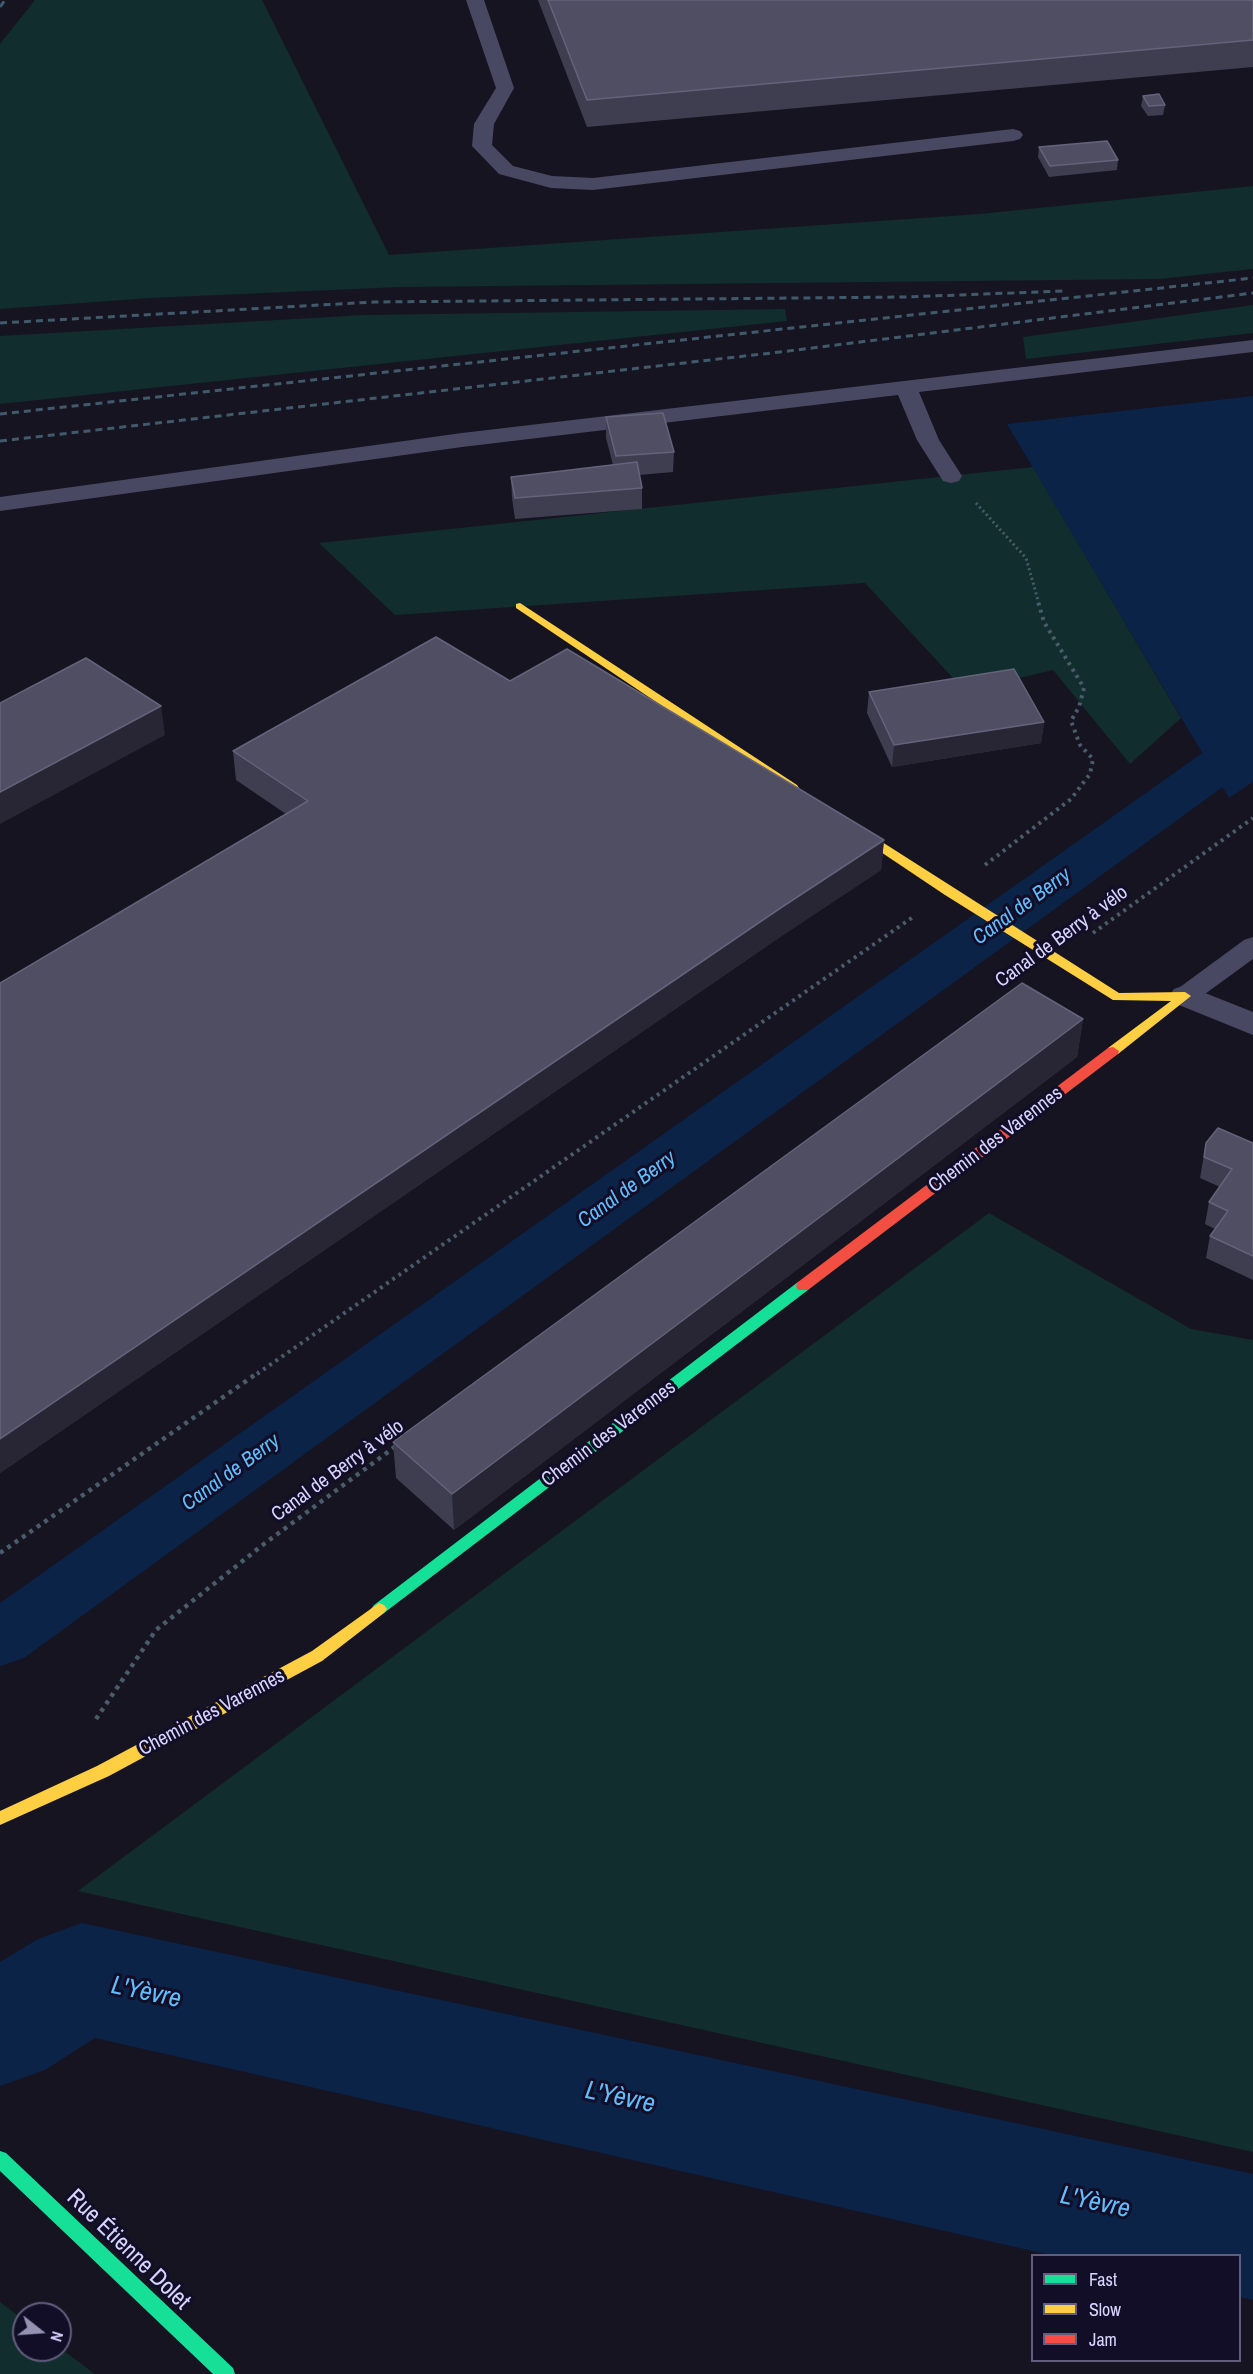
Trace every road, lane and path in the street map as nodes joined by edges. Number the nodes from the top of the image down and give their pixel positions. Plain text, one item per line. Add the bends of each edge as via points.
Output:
1 (475, 0) edge
2 (1013, 135) dead end
3 (1253, 346) edge
4 (906, 388) junction
5 (951, 476) joint
6 (0, 504) edge
7 (520, 606) dead end
8 (810, 799) edge
9 (830, 812) edge
10 (1253, 818) edge
11 (949, 892) junction
12 (1253, 946) edge
13 (1058, 958) junction
14 (1185, 996) junction
15 (1253, 1024) edge
16 (398, 1445) edge
17 (0, 1552) edge
18 (103, 1771) junction
19 (0, 1818) edge
20 (0, 2159) edge
21 (226, 2374) edge

1 - 2 lane via 505,88 484,124 482,146 506,170 551,182 593,184
3 - 4 lane
4 - 5 lane via 928,440
4 - 6 lane via 462,440
5 - 11 path via 1026,558 1044,622 1084,688 1071,721 1080,745 1093,759 1090,774 1071,799
7 - 8 street
9 - 11 street
10 - 13 path, Canal de Berry à vélo
11 - 13 street
11 - 17 path
12 - 14 lane
13 - 14 street via 1117,997
14 - 15 street
14 - 18 street, Chemin des Varennes via 317,1656
16 - 18 path, Canal de Berry à vélo via 156,1630 99,1713 90,1733
18 - 19 street, Chemin des Varennes
20 - 21 street, Rue Étienne Dolet

